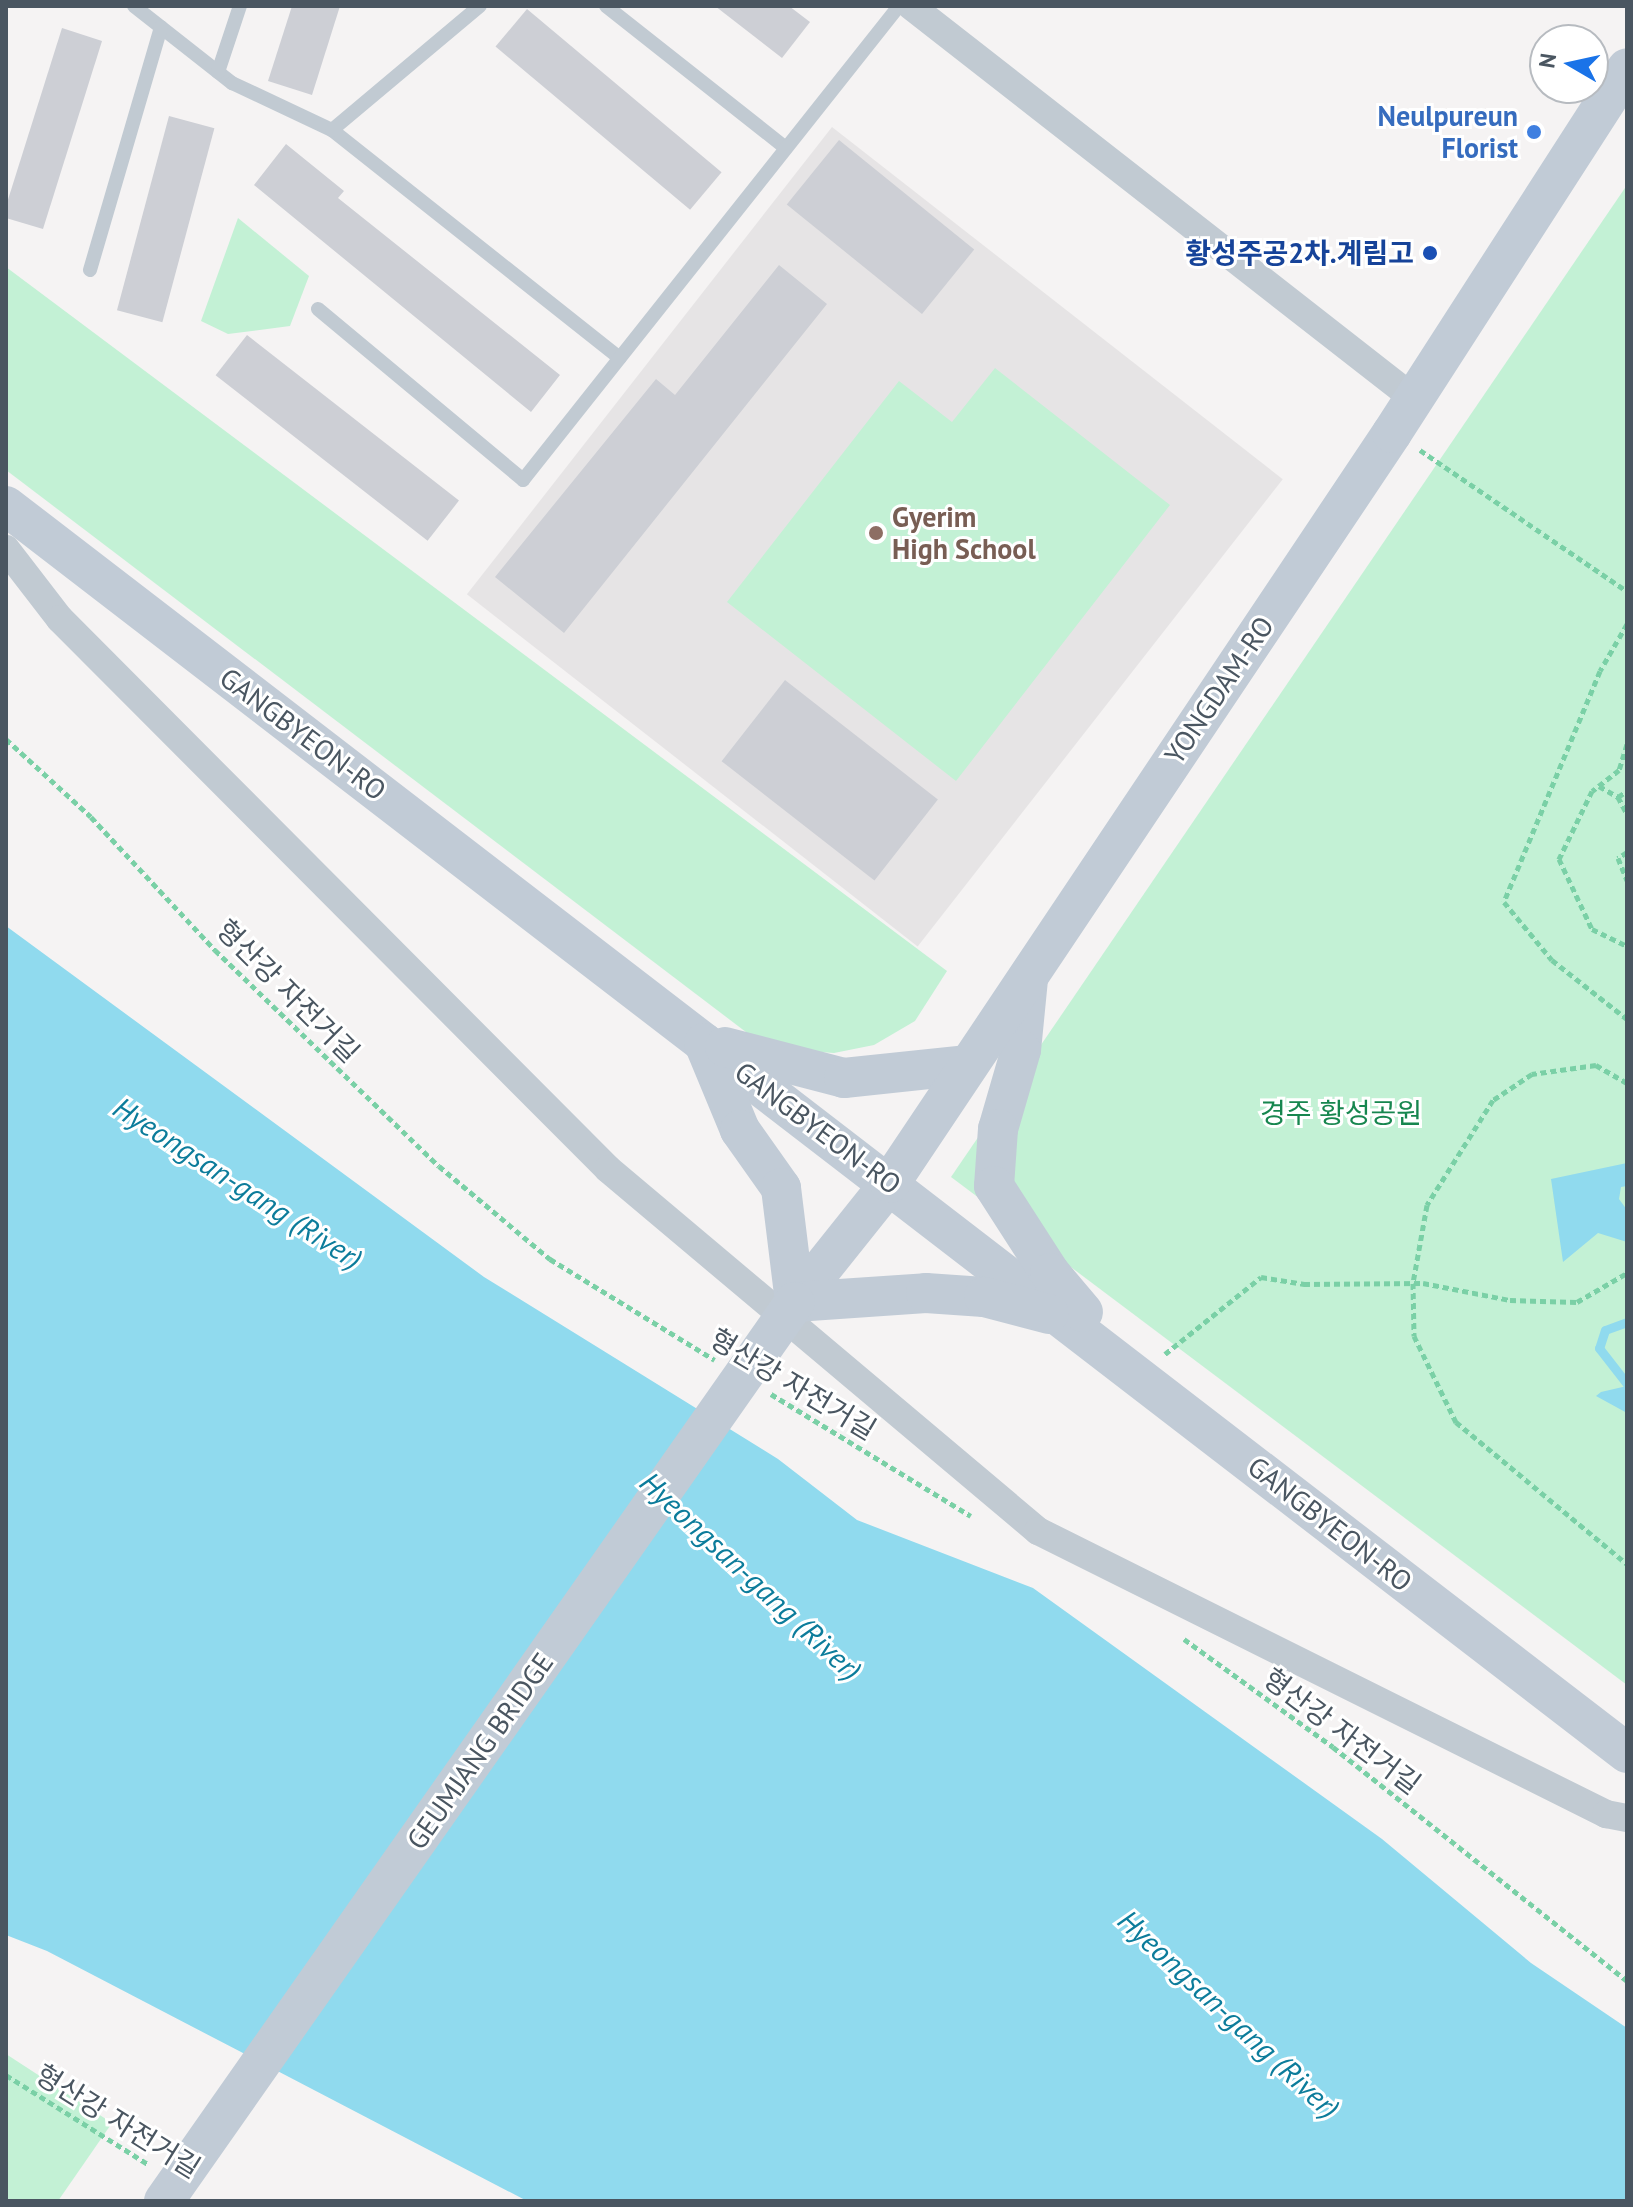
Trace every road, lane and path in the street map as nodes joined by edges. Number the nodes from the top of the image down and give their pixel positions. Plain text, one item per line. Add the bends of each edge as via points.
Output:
1 (134, 6) edge
2 (240, 6) edge
3 (480, 6) edge
4 (606, 6) edge
5 (899, 6) edge
6 (911, 6) edge
7 (161, 27) junction
8 (1627, 68) edge
9 (218, 72) junction
10 (332, 130) junction
11 (786, 148) junction
12 (90, 270) dead end
13 (318, 309) dead end
14 (620, 358) junction
15 (1413, 398) junction
16 (1392, 433) junction
17 (6, 506) edge
18 (6, 549) edge
19 (1627, 591) edge
20 (1627, 624) edge
21 (6, 739) edge
22 (1627, 744) edge
23 (1599, 786) junction
24 (1627, 791) edge
25 (1618, 797) junction
26 (1627, 814) edge
27 (1627, 852) edge
28 (1627, 880) edge
29 (1627, 946) edge
30 (1028, 975) junction
31 (1627, 1019) edge
32 (703, 1040) junction
33 (968, 1065) junction
34 (1627, 1083) edge
35 (890, 1183) junction
36 (1627, 1273) edge
37 (1413, 1283) junction
38 (795, 1302) junction
39 (1062, 1317) junction
40 (724, 1366) dead end
41 (1138, 1375) junction
42 (765, 1390) dead end
43 (979, 1521) dead end
44 (1627, 1564) edge
45 (1176, 1633) dead end
46 (1627, 1753) edge
47 (1627, 1818) edge
48 (1627, 1981) edge
49 (6, 2075) edge
50 (159, 2184) edge

1 - 7 lane
2 - 9 lane
3 - 10 lane
4 - 11 lane
5 - 11 lane
6 - 15 street
7 - 9 lane
7 - 12 lane
8 - 15 main road, YONGDAM-RO
9 - 10 lane
10 - 14 lane
11 - 14 lane
13 - 14 lane via 523,480
15 - 16 main road, YONGDAM-RO
16 - 19 path
16 - 30 main road, YONGDAM-RO
17 - 32 main road, GANGBYEON-RO
18 - 47 street via 60,619 608,1169 1038,1531 1606,1814
20 - 31 path via 1600,671 1504,902 1552,960
21 - 40 path, 형산강 자전거길 via 91,817 215,950 439,1166 550,1259
22 - 23 path via 1619,770
23 - 25 path
23 - 29 path via 1559,859 1592,929
24 - 25 path
25 - 26 path
27 - 28 path via 1618,858
30 - 33 main road, YONGDAM-RO
30 - 41 main road via 1021,1050 998,1129 994,1186 1050,1273
32 - 33 main road via 844,1078
32 - 35 main road, GANGBYEON-RO
32 - 38 main road via 740,1130 781,1188
33 - 35 main road, YONGDAM-RO
34 - 37 path via 1596,1065 1532,1074 1493,1100 1427,1205
35 - 38 main road, YONGDAM-RO
35 - 39 main road, GANGBYEON-RO
36 - 37 path via 1577,1302 1510,1300
37 - 41 path via 1304,1284 1261,1277
37 - 44 path via 1414,1336 1456,1422
38 - 39 main road via 926,1293 984,1297
38 - 50 main road, GEUMJANG BRIDGE, bridge
39 - 41 main road, GANGBYEON-RO
41 - 46 main road, GANGBYEON-RO
42 - 43 path, 형산강 자전거길
45 - 48 path, 형산강 자전거길 via 1333,1747
49 - 50 path, 형산강 자전거길

